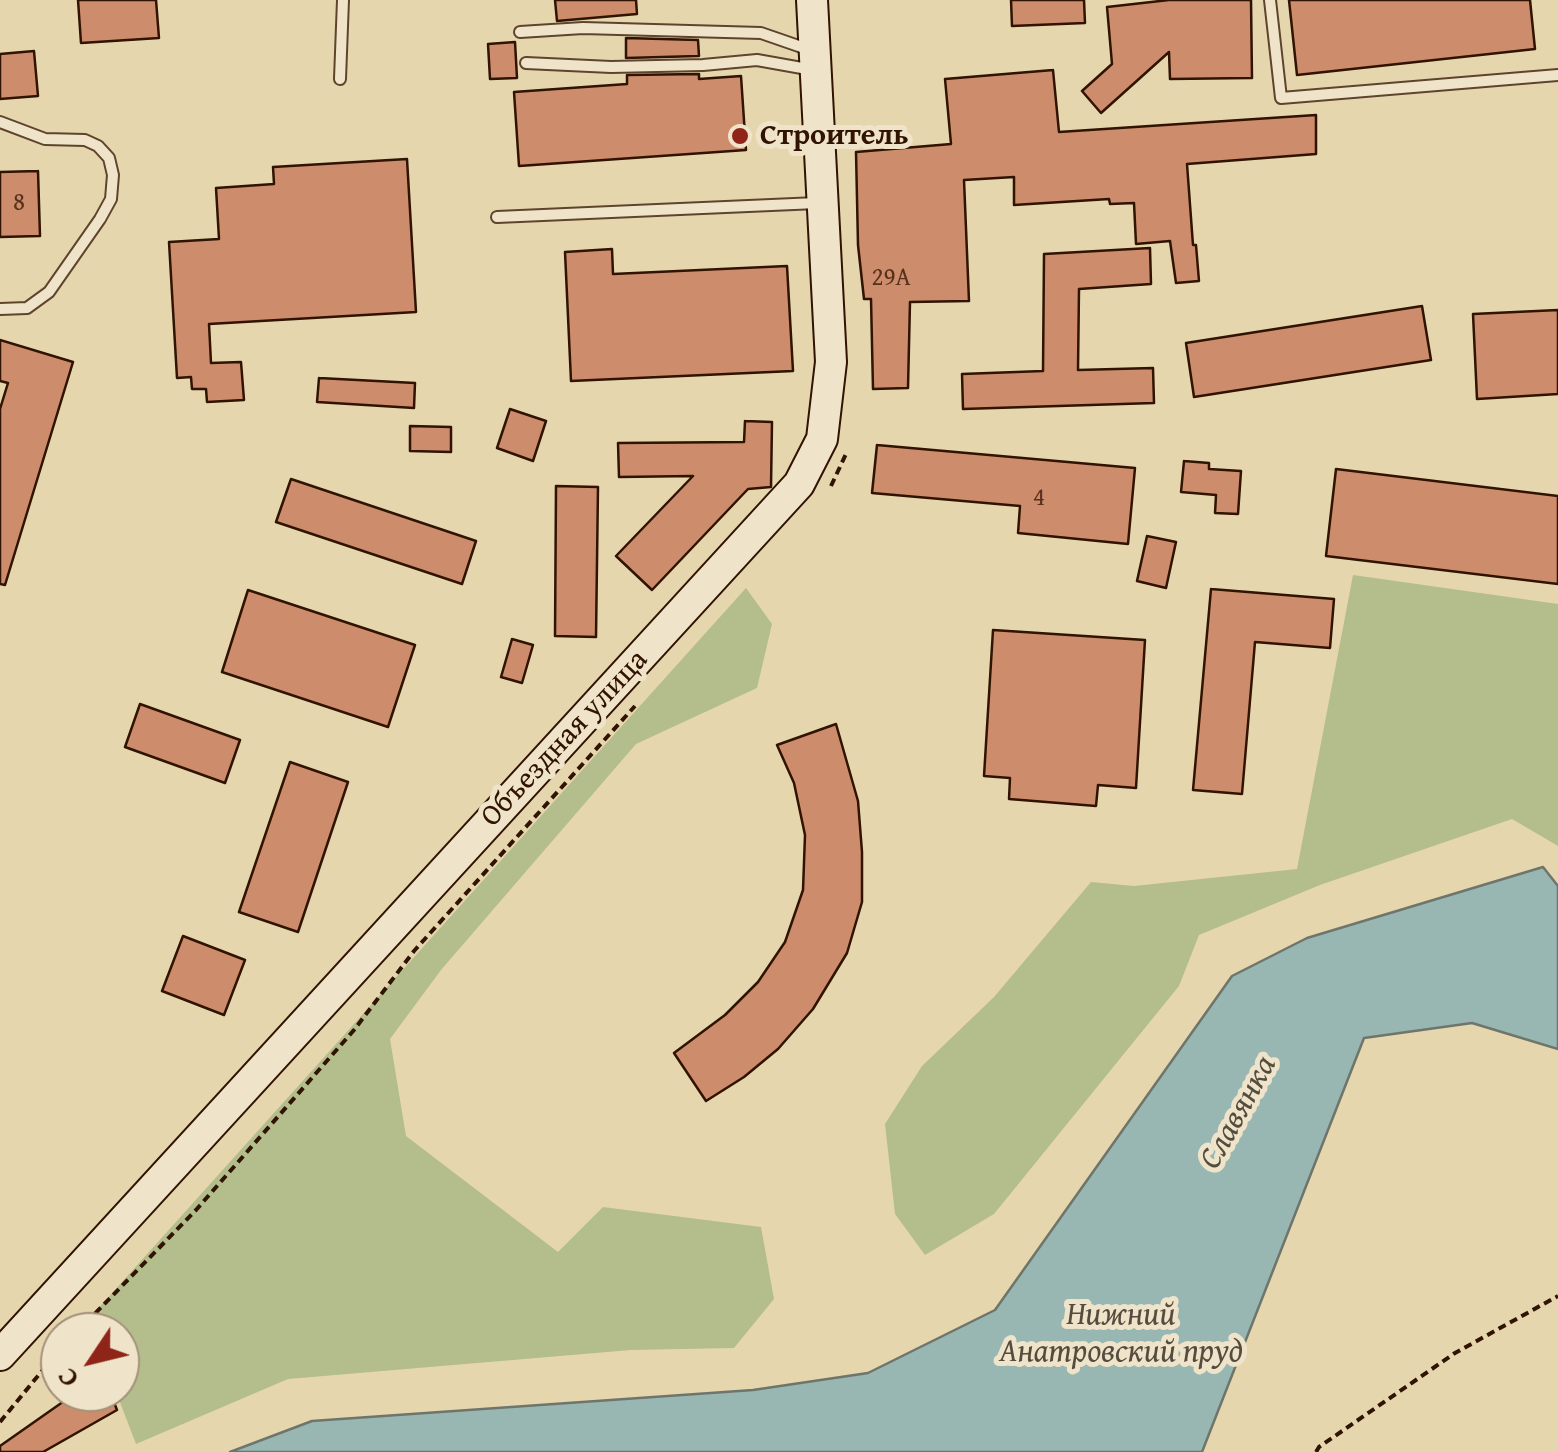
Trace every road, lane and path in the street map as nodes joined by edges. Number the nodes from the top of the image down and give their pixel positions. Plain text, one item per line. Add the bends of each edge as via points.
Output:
1 (342, 0) edge
2 (812, 0) edge
3 (1270, 0) edge
4 (520, 32) dead end
5 (814, 61) junction
6 (526, 63) dead end
7 (1558, 75) edge
8 (340, 79) dead end
9 (0, 122) edge
10 (823, 203) junction
11 (497, 217) dead end
12 (0, 309) edge
13 (848, 446) dead end
14 (827, 492) dead end
15 (640, 701) dead end
16 (1558, 1296) edge
17 (97, 1312) edge
18 (0, 1354) edge
19 (40, 1374) edge
20 (0, 1422) edge
21 (1316, 1452) edge

1 - 8 lane
2 - 5 main road, Объездная улица
3 - 7 lane via 1281,98
4 - 5 lane via 761,33
5 - 6 lane
5 - 10 main road, Объездная улица
9 - 12 lane via 45,139 98,146 113,176 100,218 49,292 27,308
10 - 11 lane
10 - 18 main road, Объездная улица via 830,362 822,439 799,484
13 - 14 path
15 - 17 path via 414,951 196,1210
16 - 21 path via 1455,1353
19 - 20 path

